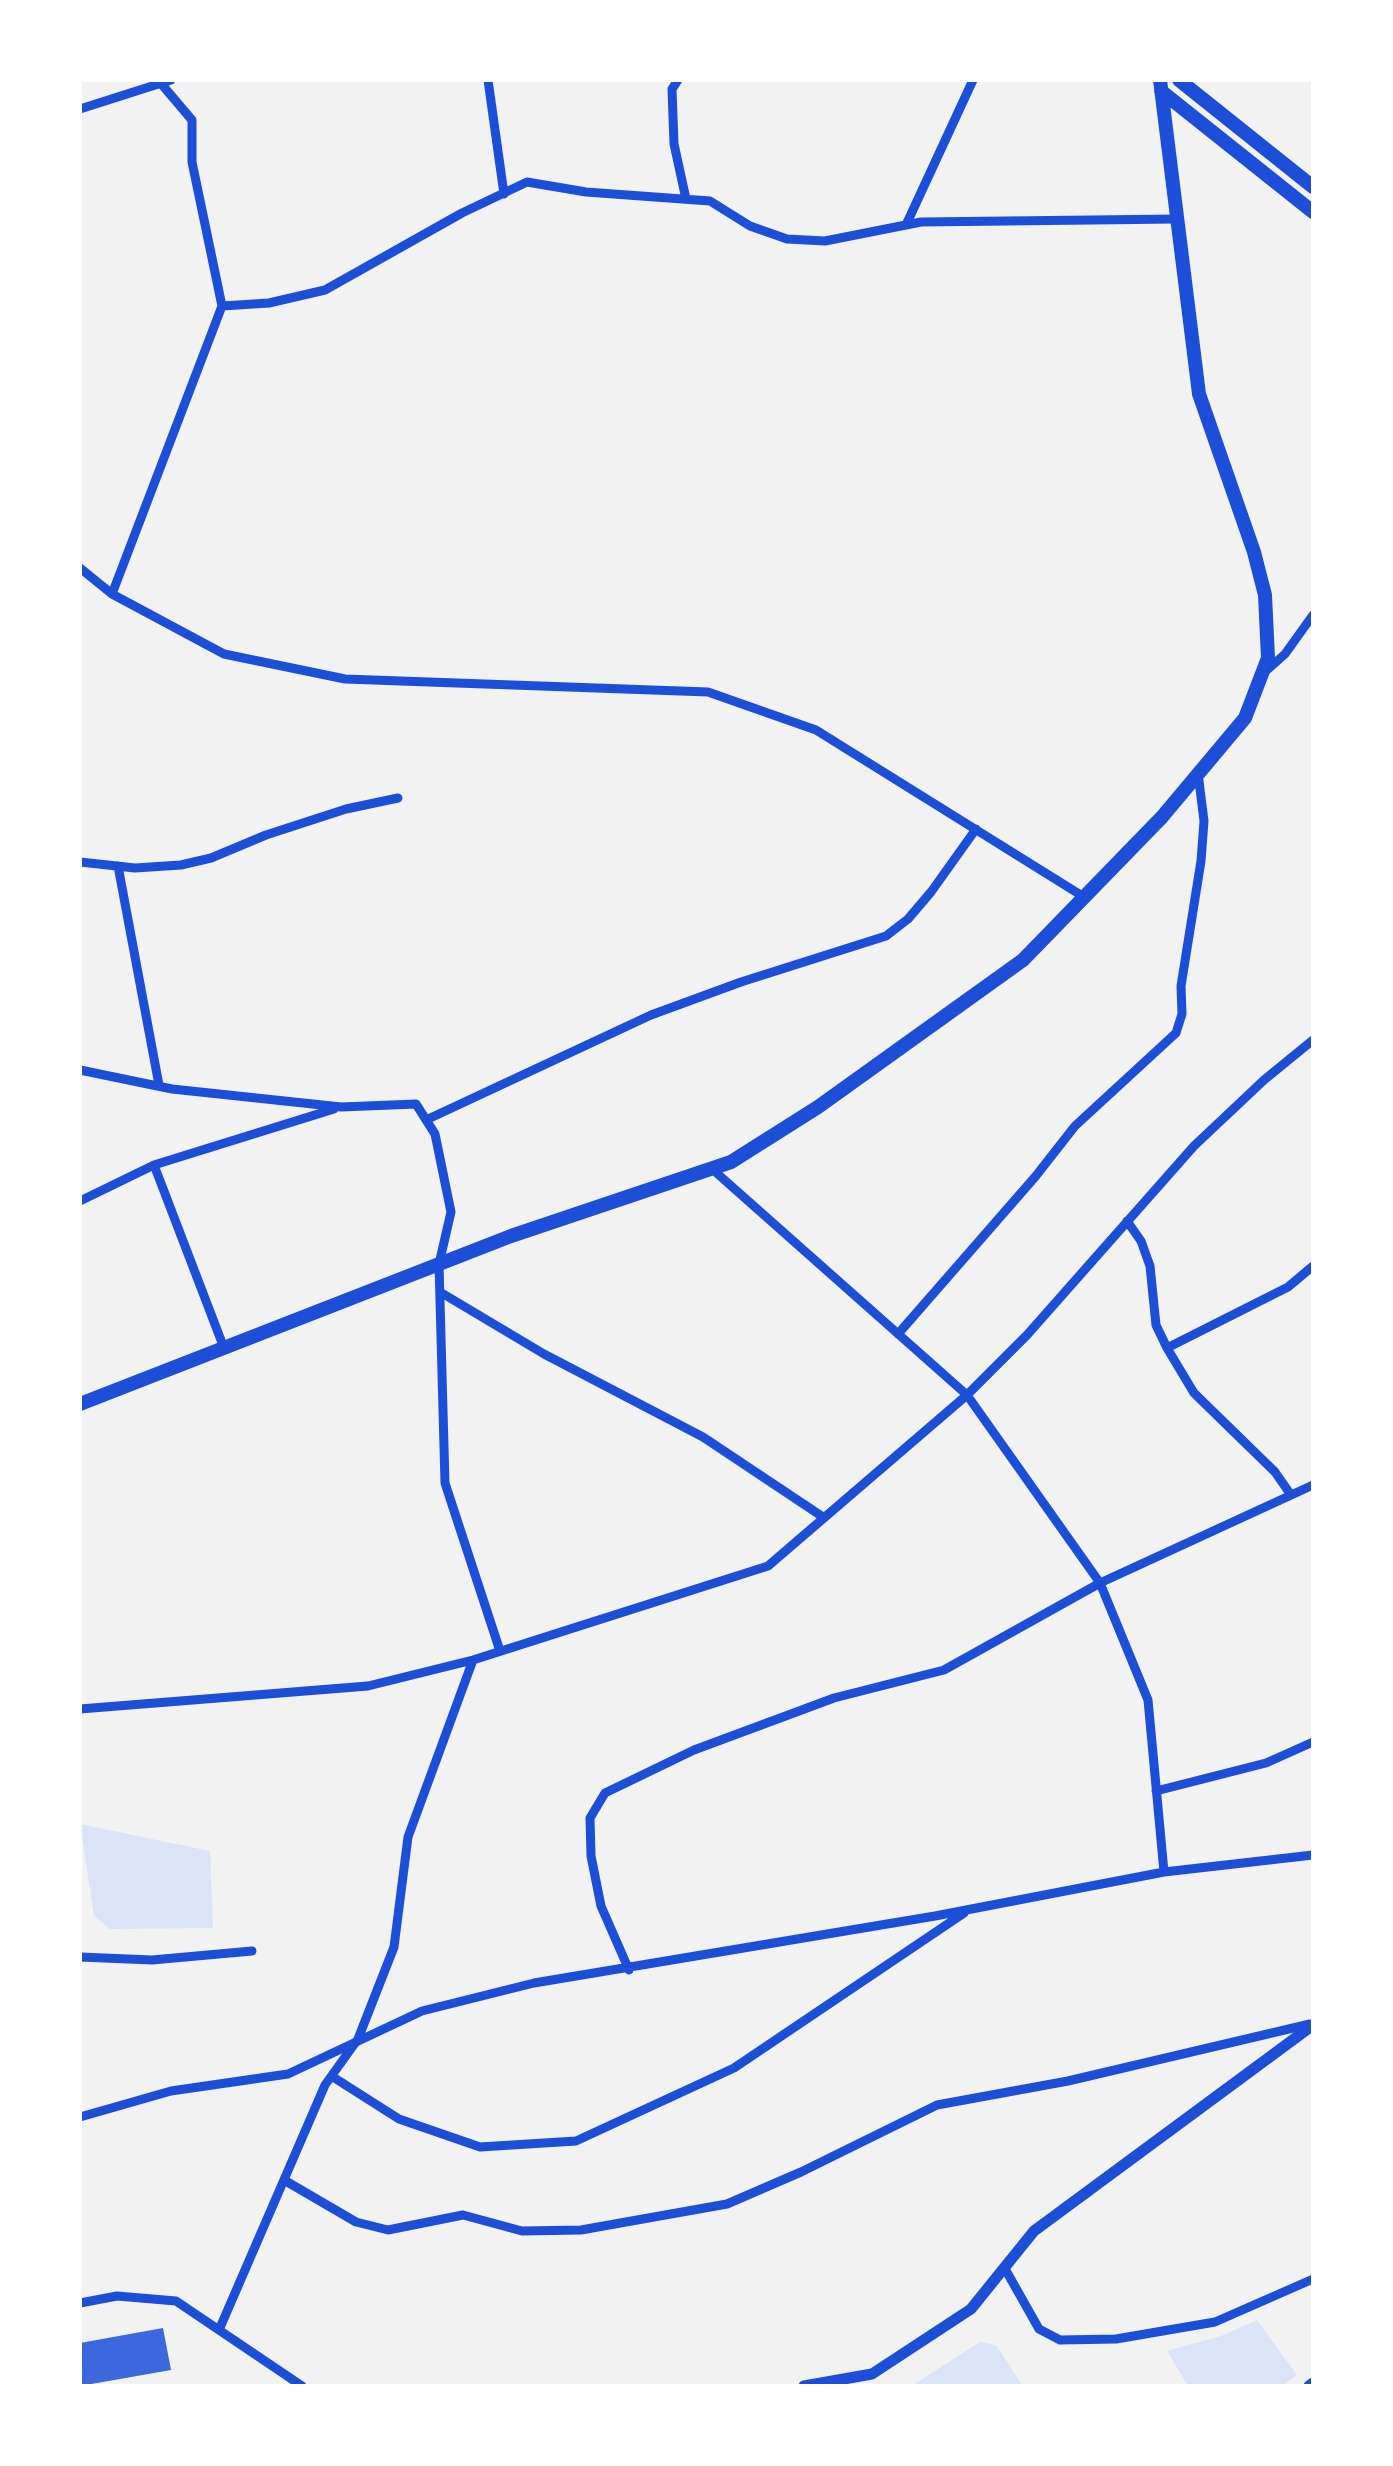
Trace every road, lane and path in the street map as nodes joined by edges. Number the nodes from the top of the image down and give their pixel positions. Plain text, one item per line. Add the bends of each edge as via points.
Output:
1 (488, 80) edge
2 (678, 80) edge
3 (973, 80) edge
4 (1179, 80) edge
5 (164, 81) edge
6 (1161, 86) edge
7 (80, 109) edge
8 (1313, 188) edge
9 (504, 194) junction
10 (686, 199) junction
11 (1313, 212) edge
12 (1177, 219) junction
13 (906, 225) junction
14 (222, 306) junction
15 (80, 568) edge
16 (112, 594) junction
17 (1313, 615) edge
18 (1262, 674) junction
19 (1198, 773) junction
20 (398, 798) dead end
21 (976, 829) junction
22 (80, 862) edge
23 (118, 866) junction
24 (1084, 897) junction
25 (1313, 1040) edge
26 (80, 1070) edge
27 (159, 1085) junction
28 (341, 1107) junction
29 (426, 1120) junction
30 (154, 1166) junction
31 (711, 1168) junction
32 (80, 1202) edge
33 (1128, 1221) junction
34 (440, 1264) junction
35 (1313, 1266) edge
36 (440, 1292) junction
37 (898, 1334) junction
38 (224, 1348) junction
39 (1167, 1348) junction
40 (967, 1396) junction
41 (80, 1404) edge
42 (1313, 1485) edge
43 (1291, 1495) junction
44 (823, 1517) junction
45 (1100, 1583) junction
46 (500, 1651) junction
47 (473, 1660) junction
48 (80, 1709) edge
49 (1313, 1742) edge
50 (1156, 1791) junction
51 (1313, 1855) edge
52 (1164, 1872) junction
53 (969, 1910) junction
54 (252, 1950) dead end
55 (80, 1957) edge
56 (630, 1970) junction
57 (1313, 2024) edge
58 (358, 2039) junction
59 (333, 2077) junction
60 (80, 2117) edge
61 (284, 2180) junction
62 (1004, 2268) junction
63 (1313, 2279) edge
64 (80, 2303) edge
65 (219, 2330) junction
66 (874, 2380) edge
67 (302, 2386) edge
68 (810, 2386) edge

1 - 9 street
2 - 10 street via 672,89 674,144
3 - 13 street
4 - 8 main road
5 - 7 street
5 - 14 street via 192,120 192,162
6 - 11 main road
6 - 12 main road
9 - 10 street via 527,182
9 - 14 street via 324,290
10 - 13 street via 710,201 787,239 825,241
12 - 13 street
12 - 18 main road via 1198,394 1265,595 1268,658
14 - 16 street
15 - 16 street
16 - 21 street via 224,654 345,679 708,692 816,730
17 - 18 street
18 - 19 main road via 1245,718
19 - 24 main road
19 - 37 street via 1201,861 1176,1032 1075,1126
20 - 23 street via 211,858
21 - 24 street
21 - 29 street via 908,919 886,936 651,1015
22 - 23 street
23 - 27 street
24 - 31 main road via 1023,960 818,1107 732,1162
25 - 33 street via 1194,1146
26 - 27 street
27 - 28 street
28 - 29 street via 416,1104
28 - 30 street
29 - 34 street via 436,1134 451,1212
30 - 32 street
30 - 38 street
31 - 34 main road
31 - 37 street
33 - 39 street via 1150,1266 1156,1325
33 - 40 street
34 - 36 street
34 - 38 main road
35 - 39 street via 1288,1287
36 - 44 street via 703,1437
36 - 46 street via 446,1482
37 - 40 street
38 - 41 main road
39 - 43 street via 1194,1393
40 - 44 street
40 - 45 street
42 - 43 street
43 - 45 street
44 - 46 street via 768,1566
45 - 50 street via 1148,1700
45 - 56 street via 944,1670 834,1698 694,1750 605,1793 590,1818 591,1856 601,1906
46 - 47 street
47 - 48 street via 368,1686
47 - 58 street via 408,1837 394,1947
49 - 50 street via 1266,1763
50 - 52 street
51 - 52 street
52 - 53 street
53 - 56 street
53 - 59 street via 734,2068 576,2141 480,2146 399,2119
54 - 55 street via 152,1960
56 - 58 street via 534,1983 422,2011
57 - 61 street via 937,2105 726,2204 581,2230 522,2231 463,2214 388,2230 356,2222
57 - 62 street via 1034,2230
58 - 59 street
58 - 60 street via 288,2074 170,2091
59 - 61 street
61 - 65 street
62 - 63 street via 1039,2328 1060,2340 1116,2339 1215,2322
62 - 66 street via 970,2309
64 - 65 street via 117,2296 176,2300
65 - 67 street
66 - 68 street

